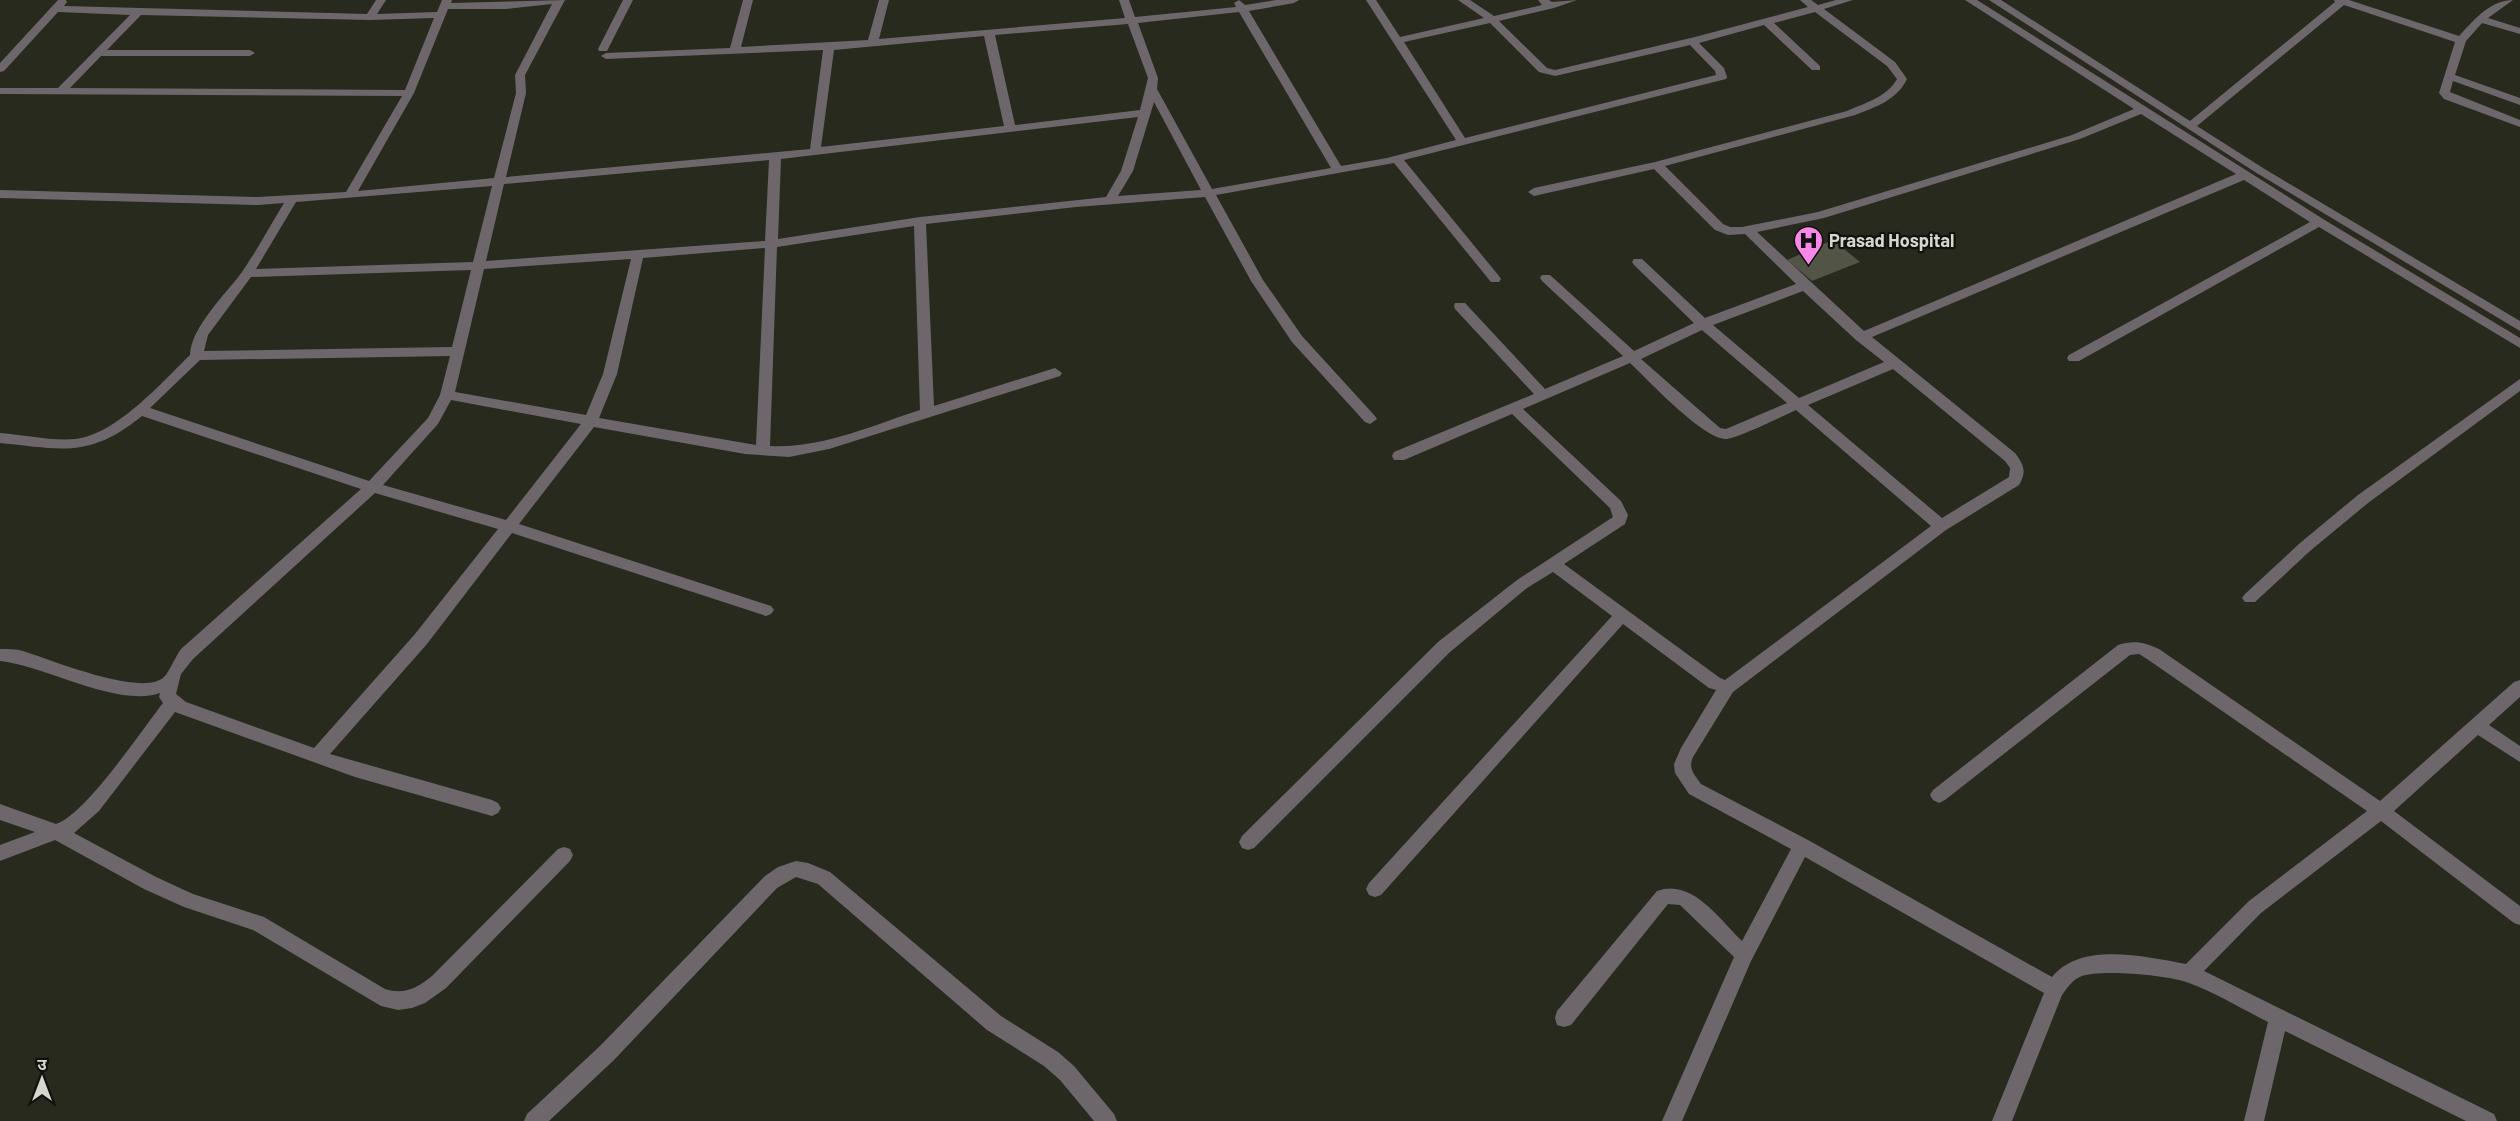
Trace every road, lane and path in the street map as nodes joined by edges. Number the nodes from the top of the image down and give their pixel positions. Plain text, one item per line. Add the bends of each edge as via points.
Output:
1 (65, 0) edge
2 (381, 0) edge
3 (628, 0) edge
4 (748, 0) edge
5 (884, 0) edge
6 (1124, 0) edge
7 (1294, 0) edge
8 (1371, 0) edge
9 (1463, 0) edge
10 (1572, 0) edge
11 (1805, 0) edge
12 (1848, 0) edge
13 (1970, 0) edge
14 (1994, 0) edge
15 (2508, 0) edge
16 (559, 1) edge
17 (2341, 1) edge
18 (506, 3) edge
19 (1547, 3) edge
20 (1240, 4) edge
21 (444, 7) edge
22 (55, 9) junction
23 (1817, 9) junction
24 (138, 12) junction
25 (370, 17) junction
26 (1492, 19) junction
27 (2480, 19) junction
28 (1133, 20) junction
29 (1767, 22) junction
30 (2520, 31) edge
31 (989, 33) junction
32 (2461, 40) junction
33 (1396, 41) junction
34 (1692, 41) junction
35 (873, 43) junction
36 (829, 47) junction
37 (735, 50) junction
38 (97, 53) junction
39 (250, 53) dead end
40 (0, 69) edge
41 (1816, 69) dead end
42 (2449, 76) junction
43 (1152, 89) junction
44 (0, 90) edge
45 (61, 91) junction
46 (409, 93) junction
47 (2520, 102) edge
48 (2141, 110) junction
49 (1145, 113) junction
50 (2520, 124) edge
51 (2190, 126) junction
52 (1010, 129) junction
53 (1463, 143) junction
54 (815, 151) junction
55 (775, 156) junction
56 (1396, 158) junction
57 (1657, 165) junction
58 (1338, 170) junction
59 (2245, 176) junction
60 (501, 180) junction
61 (1534, 192) dead end
62 (1208, 193) junction
63 (0, 194) edge
64 (350, 195) junction
65 (292, 199) junction
66 (1110, 200) junction
67 (920, 221) junction
68 (2319, 222) junction
69 (1748, 230) junction
70 (773, 244) junction
71 (638, 253) junction
72 (1638, 262) dead end
73 (477, 266) junction
74 (247, 273) junction
75 (1546, 278) dead end
76 (1495, 279) dead end
77 (1803, 286) junction
78 (1460, 306) dead end
79 (1703, 324) junction
80 (2520, 327) edge
81 (1861, 337) junction
82 (2520, 344) edge
83 (456, 351) junction
84 (197, 356) junction
85 (2074, 357) dead end
86 (1631, 358) junction
87 (1892, 364) junction
88 (1055, 373) dead end
89 (2520, 384) edge
90 (447, 395) junction
91 (1543, 395) junction
92 (1798, 405) junction
93 (1514, 408) junction
94 (140, 410) junction
95 (927, 412) junction
96 (1370, 419) dead end
97 (591, 421) junction
98 (0, 438) edge
99 (763, 451) junction
100 (1399, 456) dead end
101 (372, 486) junction
102 (507, 526) junction
103 (1941, 526) junction
104 (1553, 564) junction
105 (2250, 598) dead end
106 (766, 610) dead end
107 (1623, 614) junction
108 (0, 655) edge
109 (170, 682) junction
110 (1727, 687) junction
111 (2520, 687) edge
112 (172, 702) junction
113 (2478, 726) junction
114 (2520, 755) edge
115 (317, 756) junction
116 (1939, 795) dead end
117 (492, 808) dead end
118 (2381, 811) junction
119 (0, 812) edge
120 (56, 832) junction
121 (1248, 842) dead end
122 (1802, 846) junction
123 (0, 854) edge
124 (564, 855) dead end
125 (1375, 889) dead end
126 (2520, 917) edge
127 (1744, 955) junction
128 (2189, 972) junction
129 (2055, 989) junction
130 (1564, 1018) dead end
131 (2279, 1018) junction
132 (534, 1121) edge
133 (1107, 1121) edge
134 (1672, 1121) edge
135 (2001, 1121) edge
136 (2254, 1121) edge
137 (2487, 1121) edge

1 - 22 street
2 - 25 street
3 - 37 street via 604,53
4 - 37 street
5 - 35 street
6 - 28 street
7 - 20 street
8 - 33 street
9 - 26 street
10 - 19 street
11 - 23 street
12 - 23 street
13 - 48 street
14 - 51 street
15 - 27 street
16 - 18 street
16 - 60 street via 520,75 521,93
17 - 32 street
17 - 51 street
18 - 21 street
19 - 26 street
20 - 28 street
20 - 58 street
21 - 25 street
21 - 46 street
22 - 24 street
22 - 40 street
23 - 29 street
23 - 57 street via 1891,64 1902,80 1897,89 1851,113
24 - 25 street
24 - 38 street
26 - 33 street
26 - 34 street via 1543,70 1556,73
27 - 30 street
27 - 32 street
28 - 31 street
28 - 43 street via 1153,78
29 - 34 street
29 - 41 street
31 - 35 street
31 - 52 street
32 - 42 street
33 - 53 street
34 - 53 street via 1722,77
35 - 36 street
36 - 37 street
36 - 54 street
38 - 39 street
38 - 45 street
42 - 47 street
42 - 50 street via 2445,95
43 - 49 street
43 - 62 street
44 - 45 street
45 - 46 street
46 - 64 street
48 - 59 street
48 - 69 street via 2076,138 1820,215
49 - 52 street
49 - 66 street via 1128,171
51 - 80 street
52 - 54 street
53 - 56 street
54 - 55 street
55 - 60 street
55 - 70 street
56 - 58 street
56 - 76 street
57 - 61 street
57 - 69 street via 1719,227 1728,231
58 - 62 street
59 - 68 street
59 - 81 street
60 - 64 street
60 - 73 street
62 - 66 street
62 - 96 street via 1257,281 1297,339
63 - 65 street
64 - 65 street
65 - 74 street
66 - 67 street
67 - 70 street
67 - 95 street
68 - 82 street
68 - 85 street
69 - 77 street
70 - 71 street
70 - 99 street
71 - 73 street
71 - 97 street via 610,374
72 - 79 street
73 - 74 street
73 - 83 street
74 - 84 street via 202,334
75 - 86 street
77 - 79 street
77 - 81 street
78 - 91 street
79 - 86 street
79 - 92 street
81 - 87 street
83 - 84 street
83 - 90 street
84 - 94 street
86 - 91 street
86 - 92 street via 1717,433 1727,434
87 - 92 street
87 - 103 street via 2010,457 2017,469 2014,481
88 - 95 street
89 - 105 street via 2363,499
90 - 97 street
90 - 101 street via 433,421
91 - 93 street
92 - 103 street
93 - 100 street
93 - 104 street via 1616,505 1621,515 1617,523
94 - 98 street via 82,443
94 - 101 street
95 - 99 street via 819,446 789,452
97 - 99 street
97 - 102 street
101 - 102 street
101 - 109 street via 186,654
102 - 106 street
102 - 115 street via 421,639
103 - 110 street
104 - 107 street
104 - 121 street via 1444,647
107 - 110 street via 1715,683
107 - 125 street
108 - 109 street via 20,657 133,690
109 - 112 street via 167,697
110 - 122 street via 1687,753 1683,773 1695,789
111 - 113 street
112 - 115 street
112 - 120 street via 93,806 70,827
113 - 114 street
113 - 118 street
115 - 117 street
116 - 118 street via 2132,647 2153,654
118 - 126 street
118 - 128 street via 2255,907
119 - 120 street
120 - 123 street
120 - 124 street via 150,883 258,924 395,1002 423,994 439,982
122 - 127 street
122 - 129 street
127 - 130 street via 1686,899 1663,897
127 - 134 street
128 - 129 street via 2128,966 2078,967
128 - 131 street
129 - 135 street
131 - 136 street
131 - 137 street
132 - 133 street via 607,1053 771,882 782,873 806,869 824,878 994,1023 1051,1059

